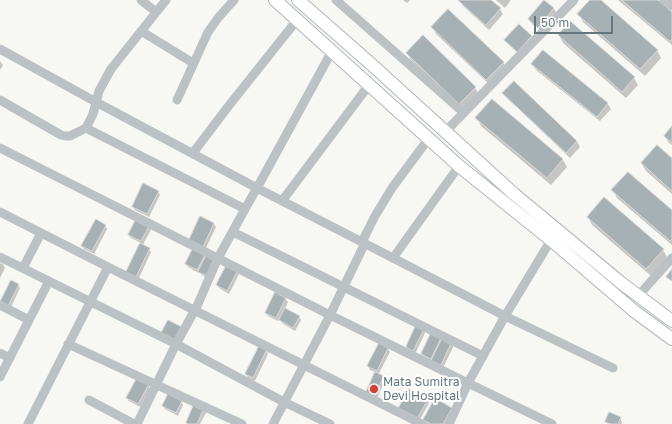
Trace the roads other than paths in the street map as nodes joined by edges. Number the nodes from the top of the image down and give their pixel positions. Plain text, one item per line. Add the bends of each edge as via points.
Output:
1 (141, 0) edge
2 (166, 0) edge
3 (234, 0) edge
4 (275, 0) edge
5 (298, 0) edge
6 (336, 0) edge
7 (574, 0) edge
8 (664, 0) edge
9 (672, 6) edge
10 (156, 12) junction
11 (297, 20) junction
12 (141, 31) junction
13 (0, 49) edge
14 (332, 51) junction
15 (193, 63) junction
16 (370, 85) junction
17 (0, 100) edge
18 (177, 100) dead end
19 (96, 102) junction
20 (464, 113) junction
21 (86, 128) junction
22 (445, 132) junction
23 (429, 138) junction
24 (0, 148) edge
25 (193, 153) junction
26 (459, 166) junction
27 (256, 188) junction
28 (282, 201) junction
29 (245, 209) junction
30 (0, 212) edge
31 (233, 232) junction
32 (41, 233) junction
33 (555, 236) junction
34 (364, 243) junction
35 (0, 257) edge
36 (218, 258) junction
37 (393, 258) junction
38 (672, 258) edge
39 (108, 267) junction
40 (23, 268) junction
41 (49, 281) junction
42 (344, 286) junction
43 (638, 296) junction
44 (90, 302) junction
45 (0, 305) edge
46 (194, 311) junction
47 (330, 315) junction
48 (505, 316) junction
49 (29, 320) junction
50 (672, 321) edge
51 (672, 339) edge
52 (68, 344) junction
53 (176, 344) junction
54 (0, 353) edge
55 (483, 356) junction
56 (10, 358) junction
57 (303, 366) junction
58 (613, 368) dead end
59 (0, 377) edge
60 (468, 384) junction
61 (156, 385) junction
62 (89, 400) dead end
63 (284, 402) junction
64 (28, 424) edge
65 (136, 424) edge
66 (242, 424) edge
67 (273, 424) edge
68 (330, 424) edge
69 (422, 424) edge
70 (449, 424) edge
71 (552, 424) edge

1 - 10 street
2 - 10 street
3 - 15 street via 211,28
4 - 11 street
5 - 22 street
6 - 20 street
7 - 20 street
8 - 9 street
10 - 12 street
11 - 14 street
11 - 25 street
12 - 15 street
12 - 19 street via 111,69
13 - 19 street
14 - 16 street
14 - 27 street
15 - 18 street
16 - 23 street
16 - 28 street
17 - 21 street via 61,135 70,136
19 - 21 street
19 - 25 street
20 - 22 street
21 - 29 street
22 - 33 street via 514,194
23 - 26 street
23 - 34 street via 392,188 375,216
24 - 36 street
25 - 27 street
26 - 33 street
26 - 37 street
27 - 28 street
27 - 29 street
28 - 34 street
29 - 31 street
30 - 32 street
31 - 36 street
31 - 42 street
32 - 39 street
32 - 40 street
33 - 43 street
33 - 48 street
33 - 51 street via 634,311
34 - 37 street
34 - 42 street
35 - 40 street
36 - 46 street
36 - 47 street
37 - 48 street
38 - 43 street
39 - 44 street
39 - 46 street
40 - 41 street
41 - 44 street
41 - 49 street
42 - 47 street
42 - 55 street
43 - 50 street
44 - 52 street
44 - 53 street
45 - 49 street
46 - 53 street
46 - 57 street
47 - 57 street
47 - 60 street
48 - 55 street
48 - 58 street
49 - 56 street
52 - 61 street
52 - 64 street
53 - 61 street
53 - 63 street
54 - 56 street
55 - 60 street
56 - 59 street
57 - 63 street
57 - 69 street
60 - 70 street
60 - 71 street
61 - 65 street
61 - 66 street
62 - 65 street
63 - 67 street
63 - 68 street

